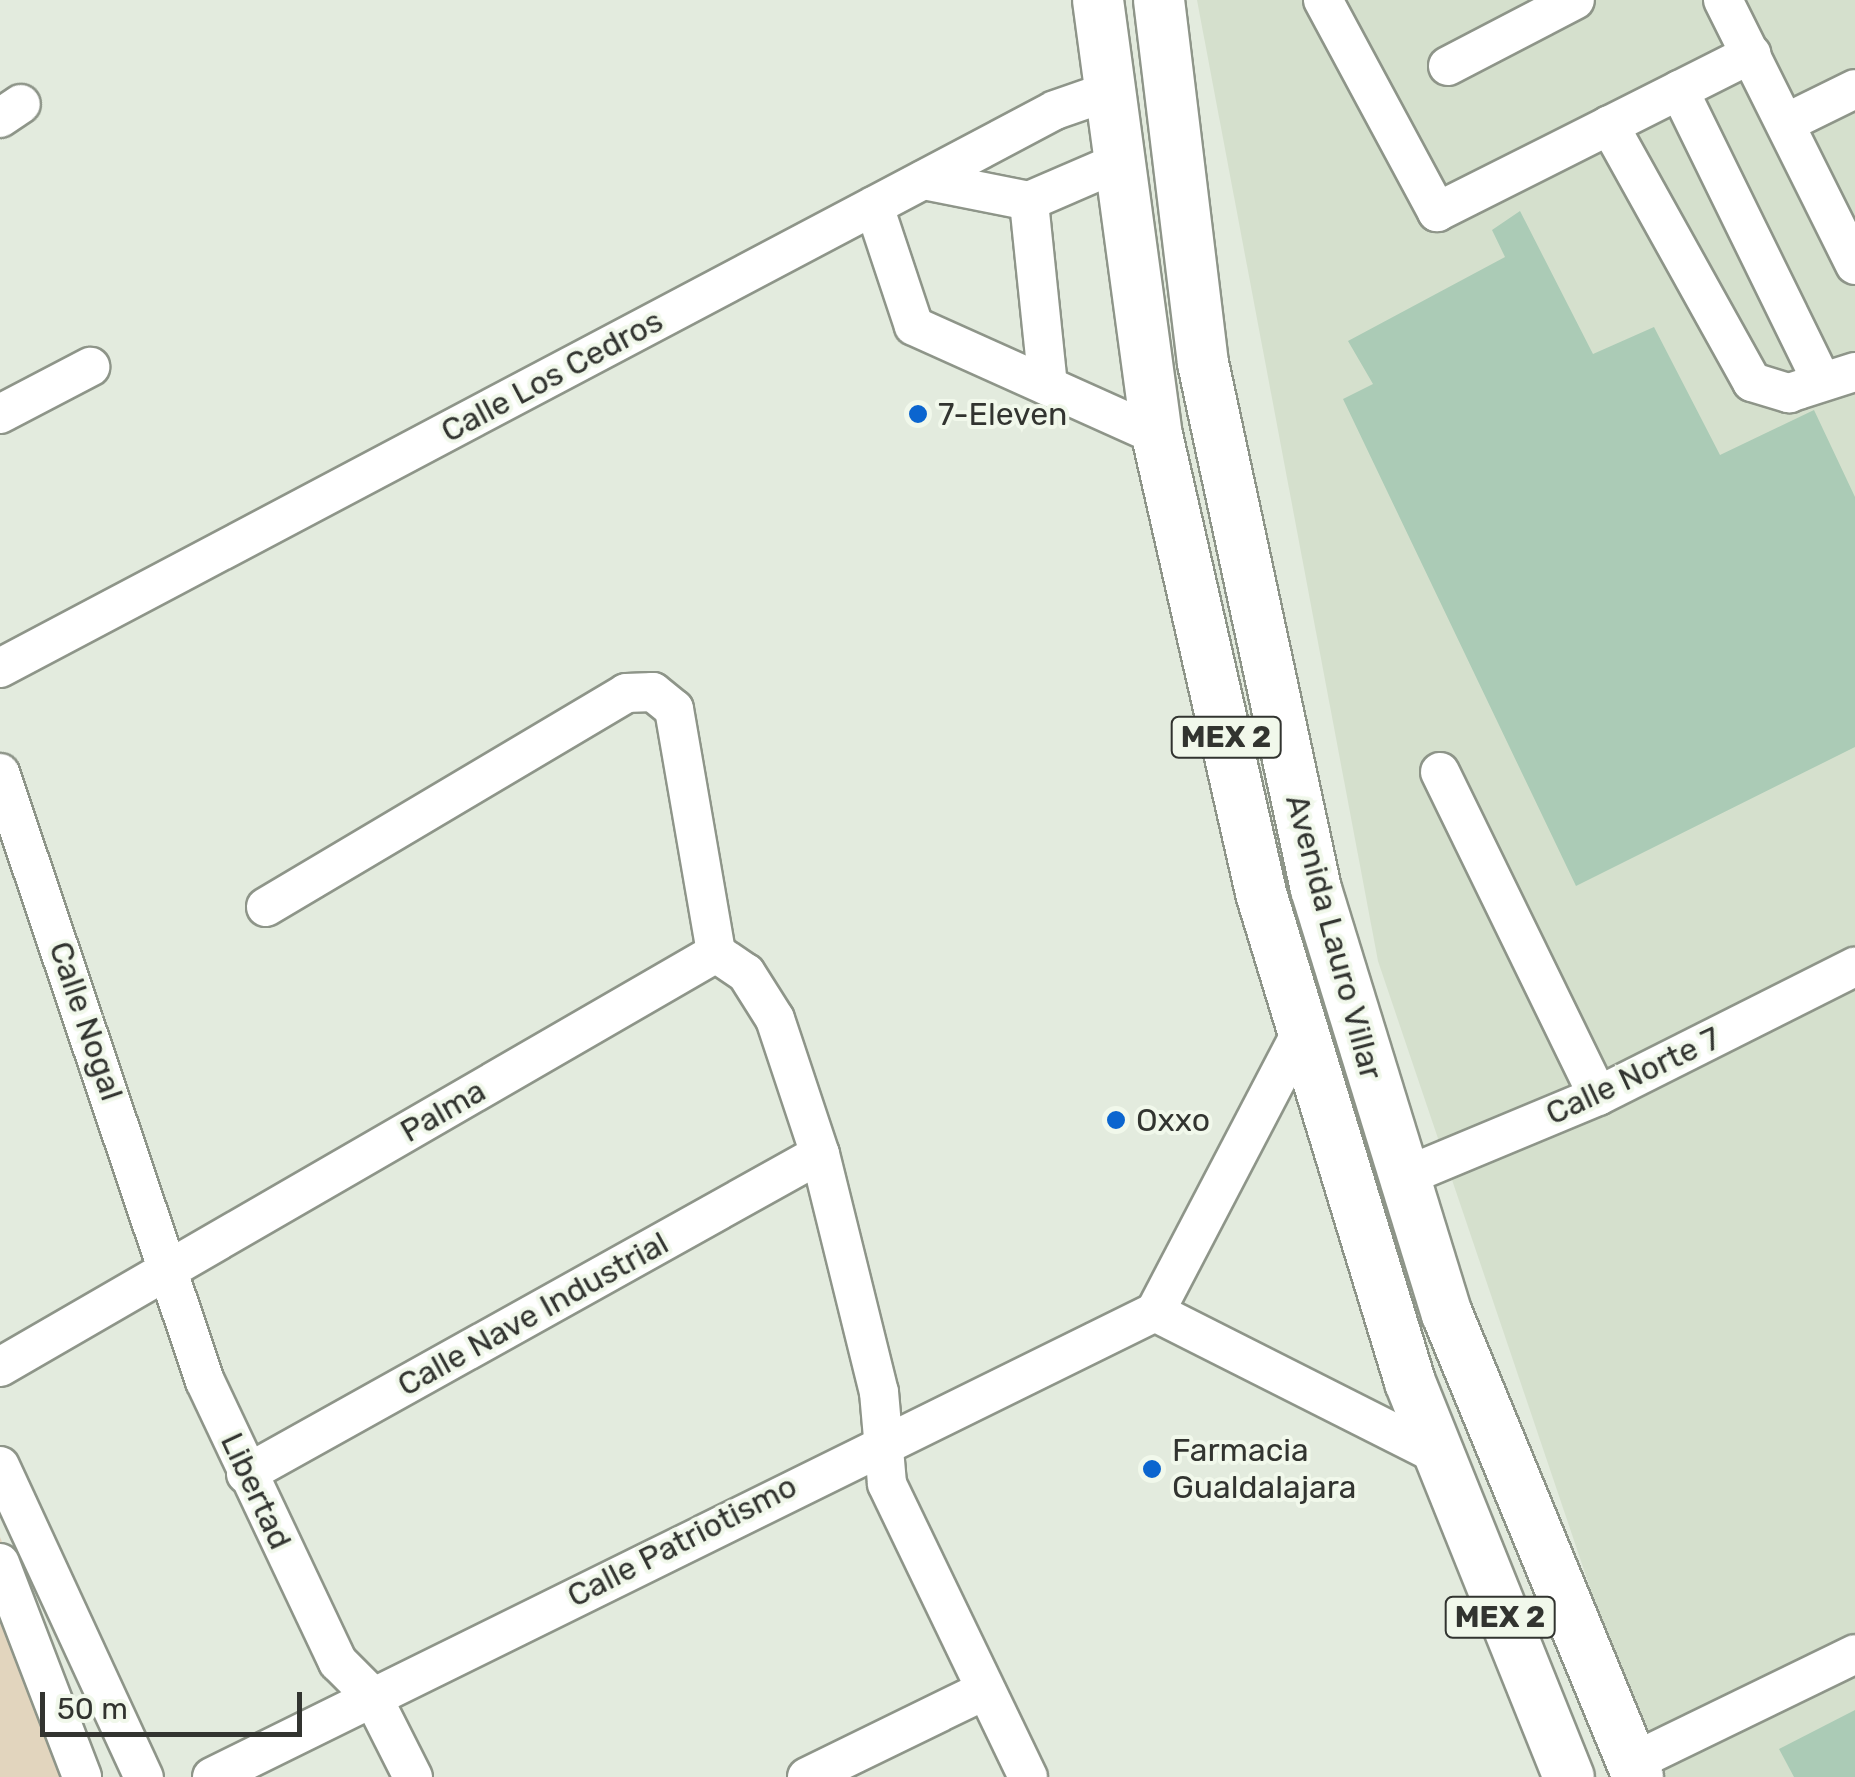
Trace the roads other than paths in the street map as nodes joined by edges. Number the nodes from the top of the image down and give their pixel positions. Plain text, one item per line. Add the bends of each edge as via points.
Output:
1 (1098, 0) edge
2 (1158, 0) edge
3 (1323, 0) edge
4 (1575, 0) edge
5 (1723, 0) edge
6 (1751, 54) junction
7 (1448, 66) dead end
8 (1855, 89) edge
9 (1679, 90) junction
10 (1106, 92) junction
11 (1790, 121) junction
12 (1609, 125) junction
13 (1117, 163) junction
14 (924, 180) junction
15 (1028, 201) junction
16 (874, 206) junction
17 (1855, 265) edge
18 (90, 367) dead end
19 (1838, 376) edge
20 (1048, 386) junction
21 (0, 414) edge
22 (1157, 435) junction
23 (0, 668) edge
24 (1440, 772) dead end
25 (0, 773) edge
26 (266, 907) dead end
27 (716, 953) junction
28 (1855, 967) edge
29 (1300, 1035) junction
30 (1598, 1096) junction
31 (820, 1154) junction
32 (1406, 1176) junction
33 (171, 1270) junction
34 (1155, 1312) junction
35 (0, 1367) edge
36 (882, 1440) junction
37 (1436, 1454) junction
38 (246, 1474) junction
39 (4, 1492) edge
40 (0, 1563) edge
41 (1855, 1654) edge
42 (984, 1692) junction
43 (372, 1696) junction
44 (1635, 1770) edge
45 (139, 1776) edge
46 (82, 1777) edge
47 (212, 1777) edge
48 (412, 1777) edge
49 (807, 1777) edge
50 (1028, 1777) edge
51 (1570, 1777) edge

1 - 10 main road, Avenida Lauro Villar / MEX 2
2 - 32 main road, Avenida Lauro Villar / MEX 2 via 1221,461 1316,889
3 - 12 street via 1437,212
4 - 7 street
5 - 6 street
6 - 9 street
6 - 11 street
8 - 11 street
9 - 12 street
9 - 19 street
10 - 13 main road, Avenida Lauro Villar / MEX 2
10 - 14 street, Calle Los Cedros
11 - 17 street
12 - 19 street via 1752,382 1789,393
13 - 15 street
13 - 22 main road, Avenida Lauro Villar / MEX 2
14 - 15 street
14 - 16 street, Calle Los Cedros
15 - 20 street
16 - 20 street via 914,326
16 - 23 street, Calle Los Cedros
18 - 21 street
20 - 22 street
22 - 29 main road, Avenida Lauro Villar / MEX 2
24 - 30 street
25 - 33 street, Calle Nogal
26 - 27 street via 626,692 653,692 674,709 682,730
27 - 31 street via 746,973 775,1019
27 - 33 street, Palma
28 - 30 street, Calle Norte 7
29 - 34 street
29 - 37 main road, Avenida Lauro Villar / MEX 2
30 - 32 street, Calle Norte 7
31 - 36 street via 879,1392
31 - 38 street, Calle Nave Industrial
32 - 44 main road, Avenida Lauro Villar / MEX 2 via 1447,1314
33 - 35 street, Palma
33 - 38 street, Libertad via 206,1381
34 - 36 street, Calle Patriotismo
34 - 37 street
36 - 42 street via 887,1484
36 - 43 street, Calle Patriotismo
37 - 51 main road, Avenida Lauro Villar / MEX 2
38 - 43 street, Libertad via 338,1662
39 - 45 street
40 - 46 street
41 - 44 street
42 - 49 street
42 - 50 street
43 - 47 street, Calle Patriotismo
43 - 48 street, Libertad

